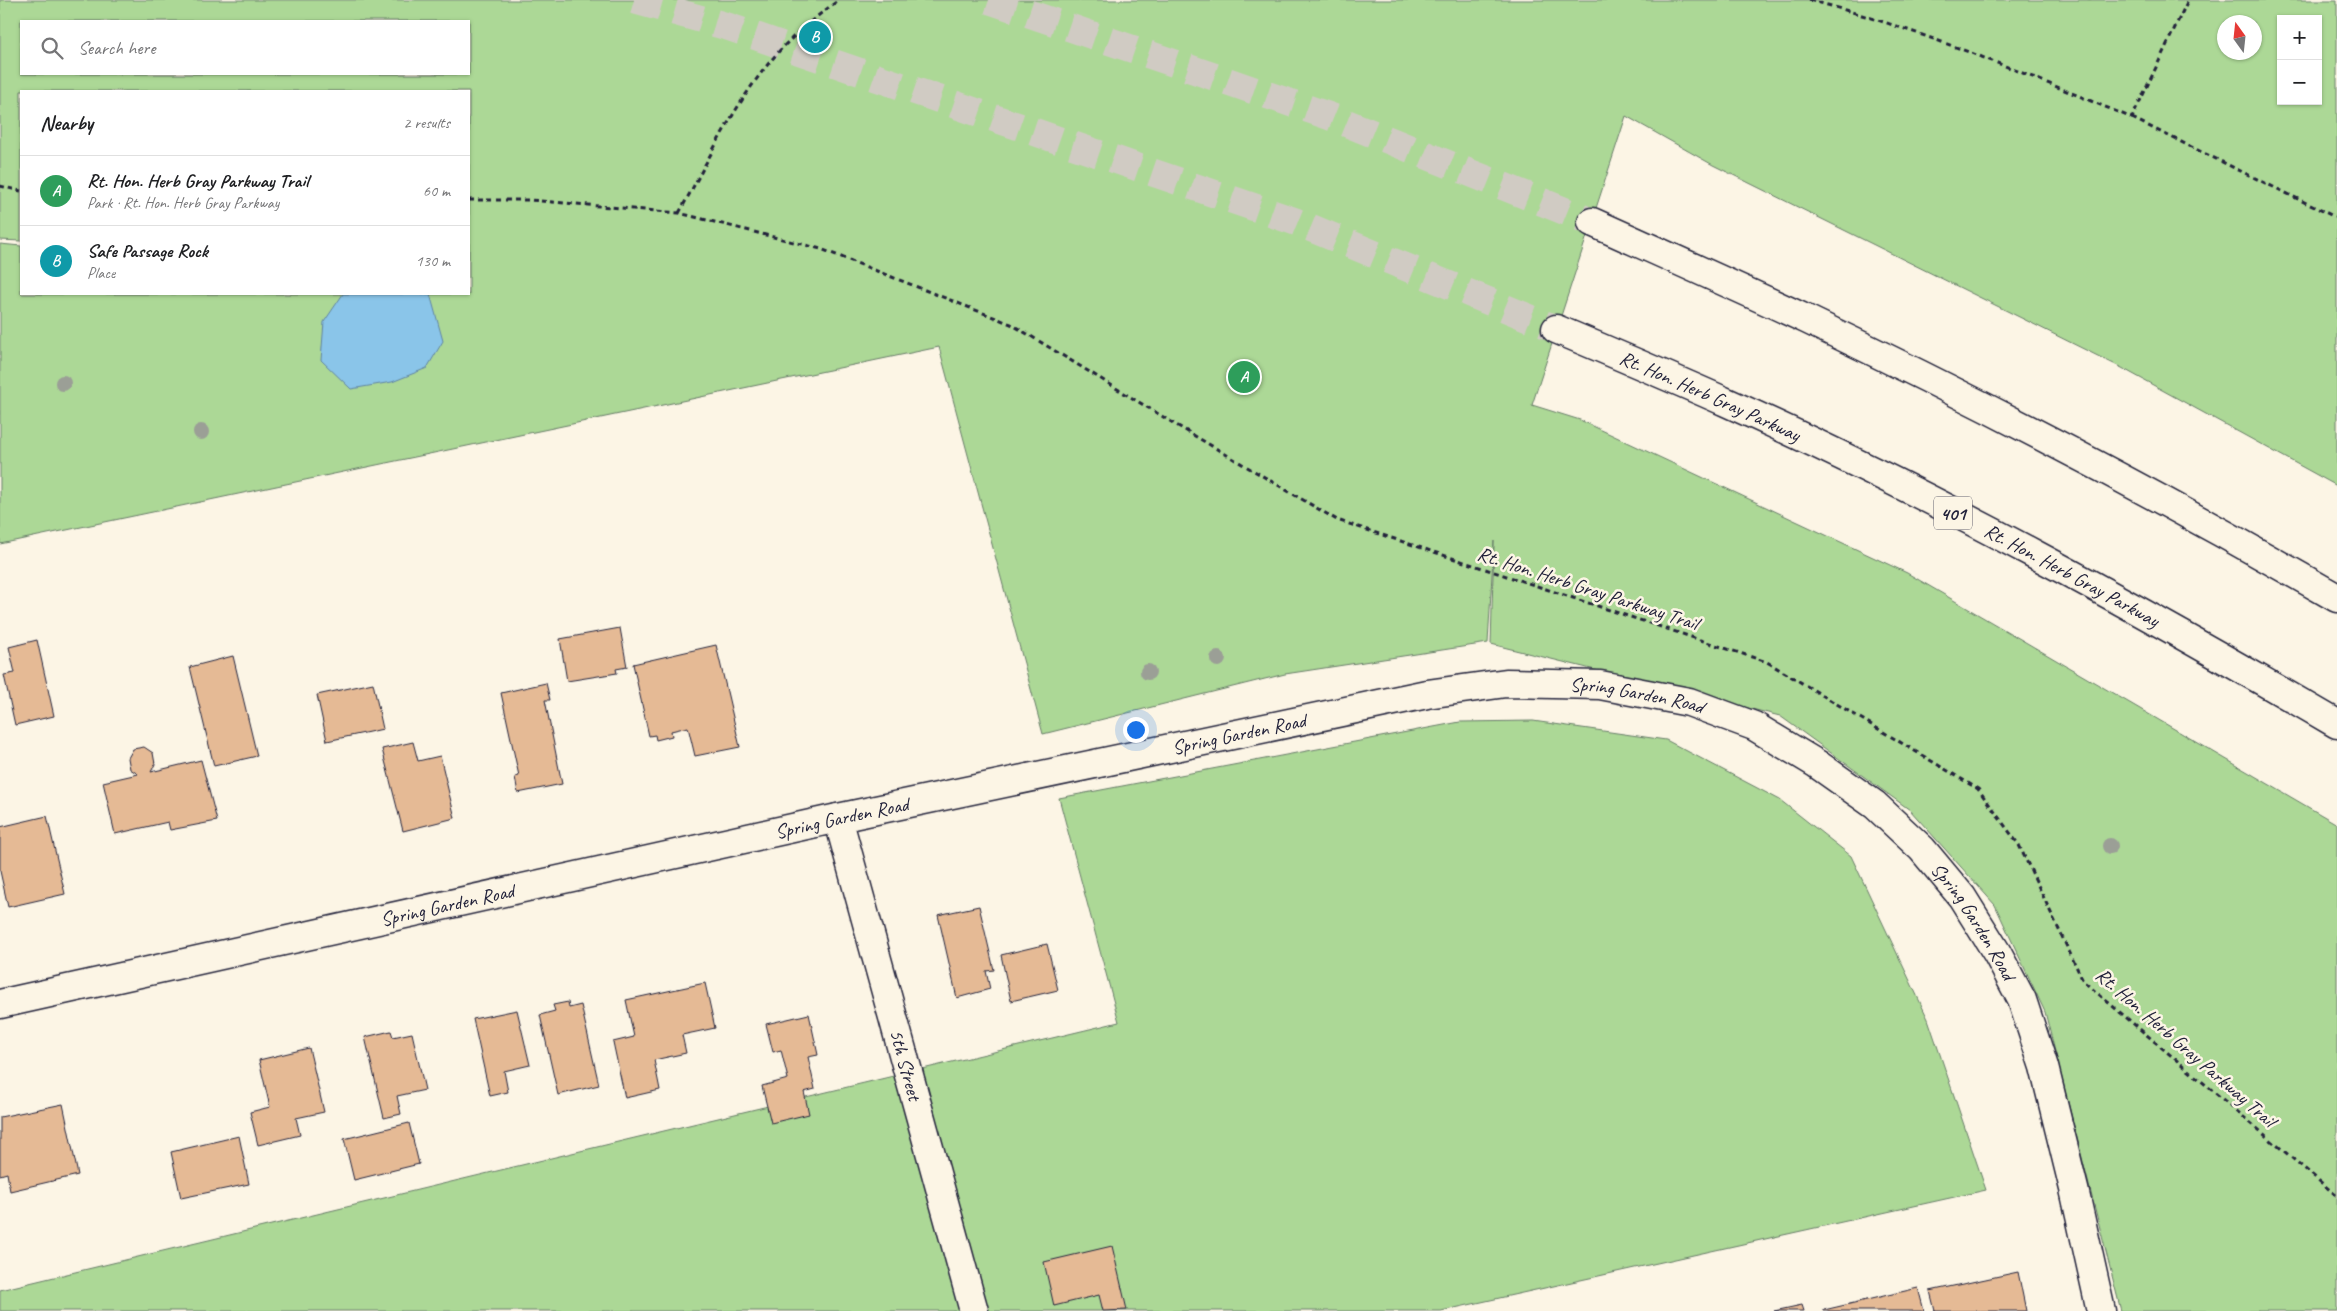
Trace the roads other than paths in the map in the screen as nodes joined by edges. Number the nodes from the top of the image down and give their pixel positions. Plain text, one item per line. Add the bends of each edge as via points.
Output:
1 (1592, 222) tunnel mouth
2 (1556, 329) tunnel mouth
3 (2337, 598) edge
4 (2337, 724) edge
5 (838, 818) junction
6 (0, 1004) edge
7 (974, 1311) edge
8 (2101, 1311) edge

1 - 3 main road via 1805,319 2025,428 2239,541
2 - 4 main road, Rt. Hon. Herb Gray Parkway / 401 via 1727,402 1876,474 2188,638
5 - 6 main road, Spring Garden Road
5 - 7 main road, 5th Street
5 - 8 main road, Spring Garden Road via 1323,714 1426,694 1506,684 1600,685 1689,702 1754,726 1817,764 1875,805 1922,849 1962,897 1997,953 2022,1000 2044,1067

